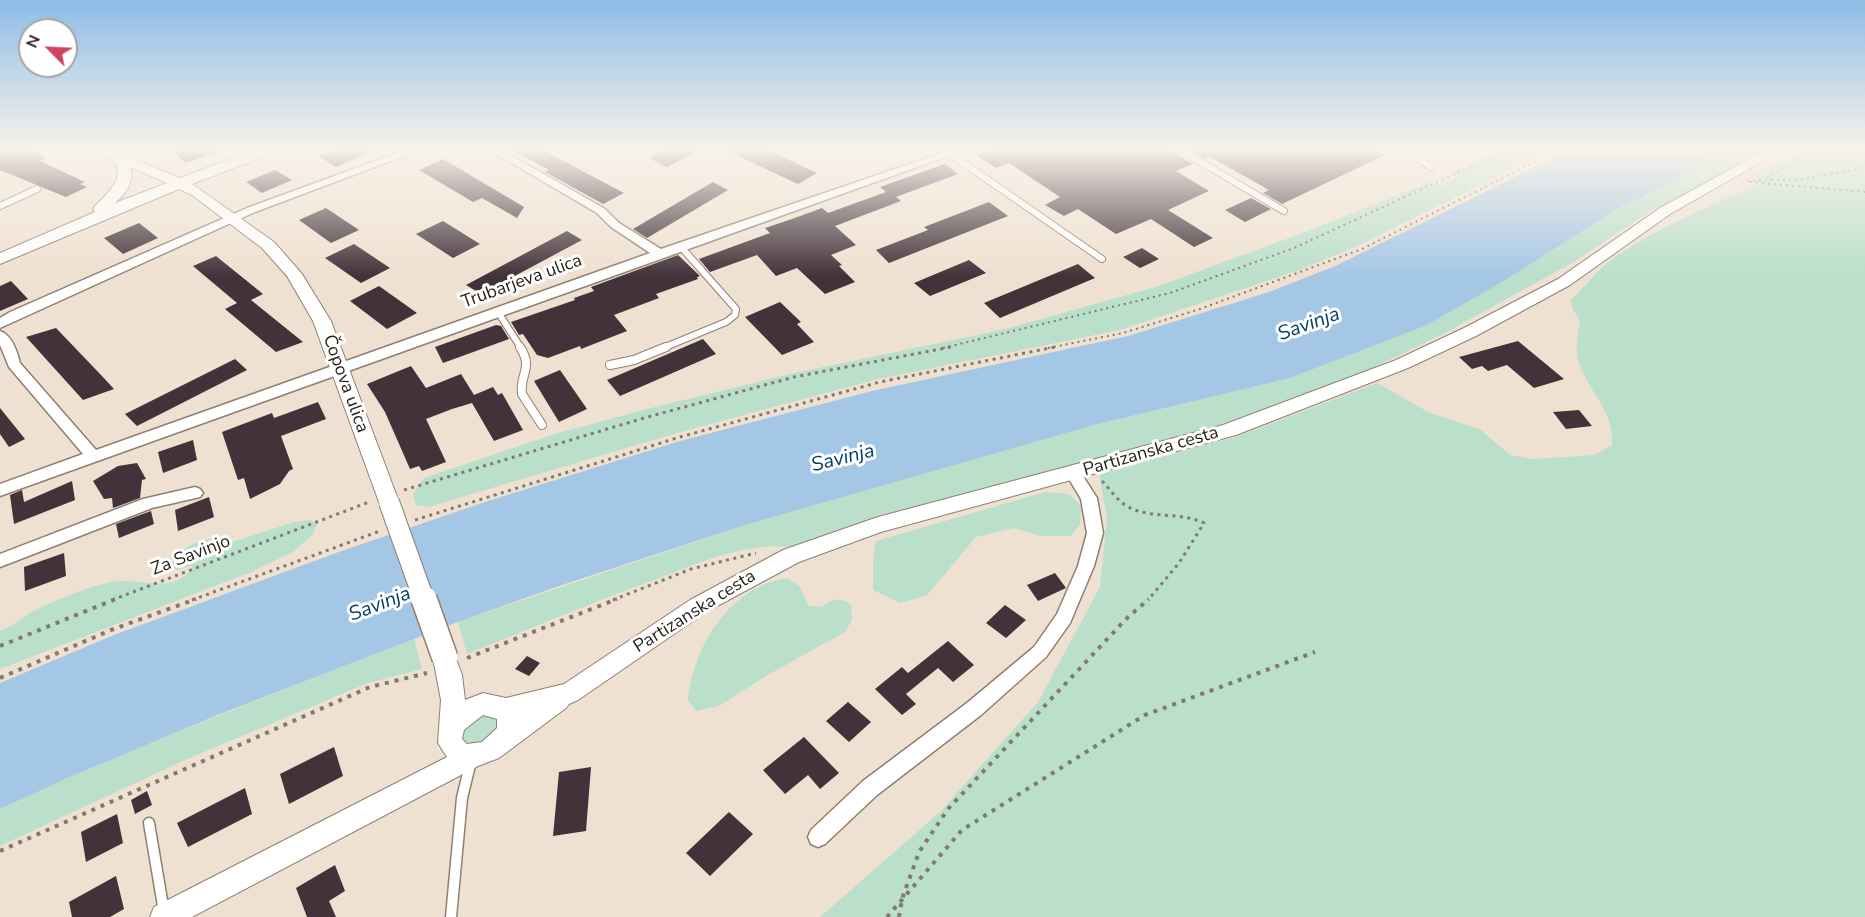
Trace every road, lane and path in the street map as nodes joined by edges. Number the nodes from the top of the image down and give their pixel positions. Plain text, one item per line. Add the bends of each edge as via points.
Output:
1 (33, 191) edge
2 (118, 191) edge
3 (158, 191) edge
4 (192, 191) edge
5 (303, 191) edge
6 (566, 191) edge
7 (842, 191) edge
8 (1004, 191) edge
9 (1250, 191) edge
10 (1418, 191) edge
11 (1477, 191) edge
12 (1703, 191) edge
13 (0, 206) edge
14 (1284, 211) dead end
15 (234, 218) junction
16 (87, 220) junction
17 (681, 248) junction
18 (660, 254) junction
19 (0, 259) edge
20 (1102, 259) dead end
21 (498, 312) junction
22 (0, 324) edge
23 (0, 335) edge
24 (610, 366) dead end
25 (340, 368) junction
26 (542, 425) dead end
27 (93, 456) junction
28 (1081, 472) junction
29 (0, 489) edge
30 (195, 493) dead end
31 (392, 494) junction
32 (409, 522) dead end
33 (388, 528) dead end
34 (760, 552) dead end
35 (0, 556) edge
36 (0, 561) edge
37 (0, 646) edge
38 (1315, 652) dead end
39 (448, 666) junction
40 (0, 678) edge
41 (570, 693) junction
42 (494, 707) junction
43 (505, 739) junction
44 (462, 746) junction
45 (149, 823) dead end
46 (818, 837) dead end
47 (0, 851) edge
48 (902, 899) junction
49 (164, 917) edge
50 (451, 917) edge
51 (888, 917) edge
52 (899, 917) edge

1 - 13 lane
2 - 16 street
3 - 16 street
4 - 15 street, Čopova ulica
5 - 15 street
6 - 18 street
7 - 17 street, Trubarjeva ulica
8 - 20 lane
9 - 14 lane
10 - 31 path via 1294,248 1170,294 985,340 794,377
11 - 32 path via 1362,249 1124,333 880,382 680,437
12 - 28 street, Partizanska cesta via 1665,212 1564,282 1402,364 1229,430
15 - 22 street
15 - 25 street, Čopova ulica via 268,245 307,292
16 - 19 street
17 - 18 street, Trubarjeva ulica
17 - 24 lane via 727,297 736,309 735,315 634,360
18 - 21 street, Trubarjeva ulica
21 - 25 street, Trubarjeva ulica
21 - 26 lane via 526,356 528,367 522,394
23 - 27 street via 14,364
25 - 27 street, Trubarjeva ulica
25 - 31 street, Čopova ulica
27 - 29 street, Trubarjeva ulica
28 - 41 street, Partizanska cesta via 878,525 791,556 698,606
28 - 46 street via 1095,533 1064,618 1040,652 974,709 870,788
28 - 48 path via 1137,510 1154,515 1192,515 1204,523 1155,596 1127,618 948,809 919,852
30 - 36 street via 149,503
31 - 37 path, Za Savinjo via 369,495 371,502
31 - 39 street, Čopova ulica, bridge
33 - 40 path via 111,630
34 - 39 path via 691,569
35 - 36 street
38 - 48 path via 1145,715 962,830
39 - 42 street
39 - 44 street, Čopova ulica
39 - 47 path via 370,687
41 - 42 street, Partizanska cesta
41 - 43 street
42 - 43 street via 510,723
42 - 44 street via 465,712
43 - 44 street via 492,750
44 - 49 street via 409,788
44 - 50 lane via 467,770
45 - 49 lane
48 - 51 path
48 - 52 path

